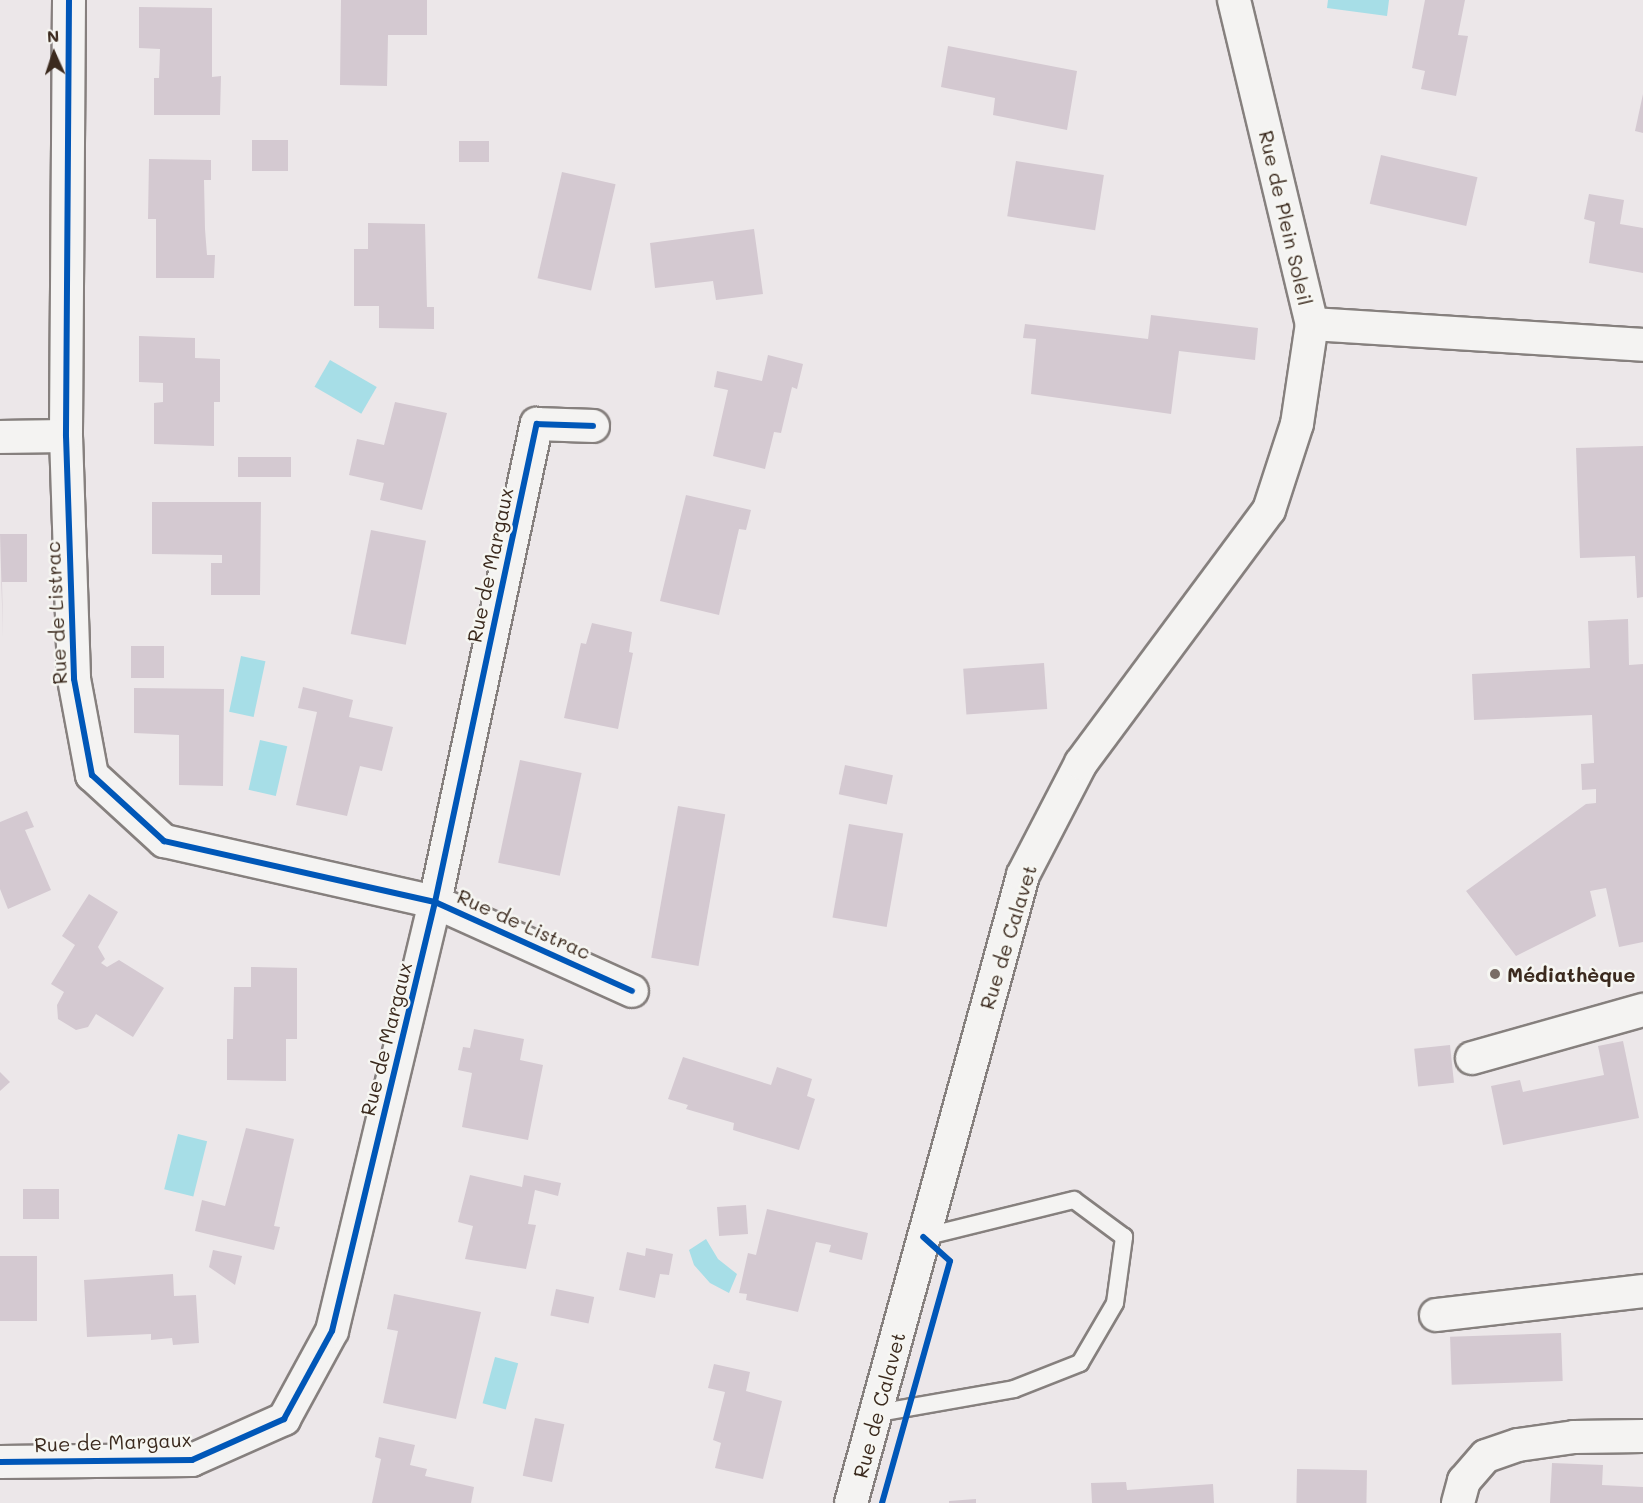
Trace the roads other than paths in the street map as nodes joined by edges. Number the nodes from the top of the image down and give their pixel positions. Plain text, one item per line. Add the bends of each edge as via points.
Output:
1 (69, 0) edge
2 (1234, 0) edge
3 (1312, 324) junction
4 (1643, 345) edge
5 (593, 426) dead end
6 (66, 436) junction
7 (0, 437) edge
8 (435, 902) junction
9 (632, 991) dead end
10 (1643, 1010) edge
11 (1472, 1058) dead end
12 (923, 1237) junction
13 (1643, 1291) edge
14 (1436, 1315) dead end
15 (878, 1413) junction
16 (1643, 1436) edge
17 (0, 1462) edge
18 (851, 1503) edge
19 (1458, 1503) edge

1 - 6 street, Rue de Listrac
2 - 3 street, Rue de Plein Soleil
3 - 4 street, Rue de Plein Soleil
3 - 12 street, Rue de Calavet via 1297,424 1269,510 1082,763 1023,875
5 - 8 street, Rue de Margaux via 537,423
6 - 7 street
6 - 8 street, Rue de Listrac via 74,679 92,775 164,841
8 - 9 street, Rue de Listrac
8 - 17 street, Rue de Margaux via 332,1331 284,1419 192,1460
10 - 11 street
12 - 15 street, Rue de Calavet
12 - 15 lane via 1074,1200 1124,1237 1115,1303 1080,1362 1014,1389
13 - 14 street
15 - 18 street, Rue de Calavet
16 - 19 street via 1574,1437 1518,1445 1486,1456 1464,1481

